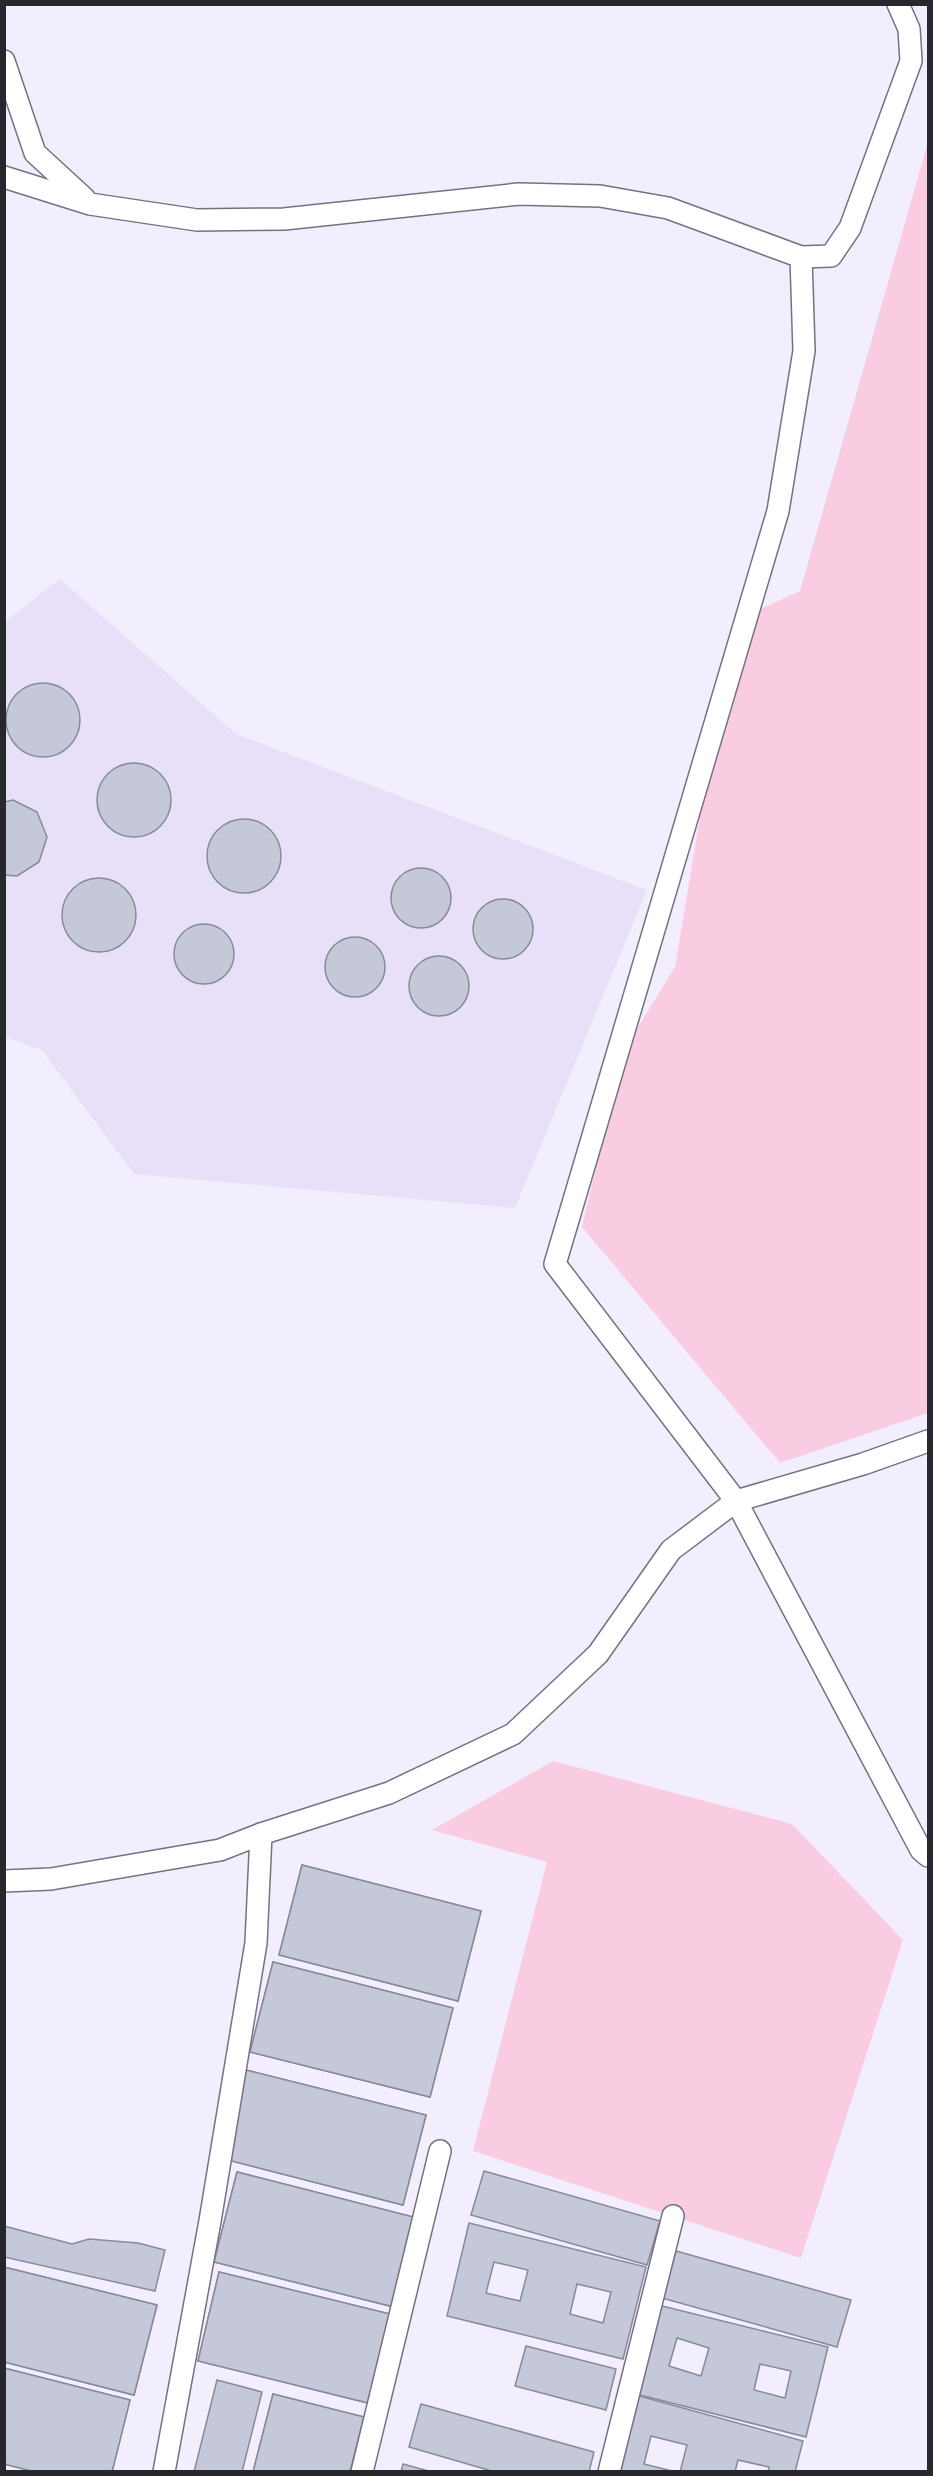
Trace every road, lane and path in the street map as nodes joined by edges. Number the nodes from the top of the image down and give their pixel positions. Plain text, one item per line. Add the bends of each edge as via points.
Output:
1 (898, 4) edge
2 (4, 61) edge
3 (4, 177) edge
4 (90, 204) junction
5 (801, 257) junction
6 (928, 1441) edge
7 (736, 1501) junction
8 (261, 1834) junction
9 (928, 1857) edge
10 (4, 1881) edge
11 (440, 2151) dead end
12 (673, 2216) dead end
13 (164, 2472) edge
14 (362, 2472) edge
15 (609, 2472) edge

1 - 5 street via 909,29 911,61 850,228 831,256
2 - 4 street via 35,153
3 - 4 street
4 - 5 street via 197,220 284,219 519,194 600,196 668,208
5 - 7 street via 804,351 778,511 555,1264
6 - 7 street
7 - 8 street via 671,1550 598,1654 513,1734 389,1793
7 - 9 street
8 - 10 street via 220,1850 51,1879
8 - 13 street via 256,1943
11 - 14 street
12 - 15 street

